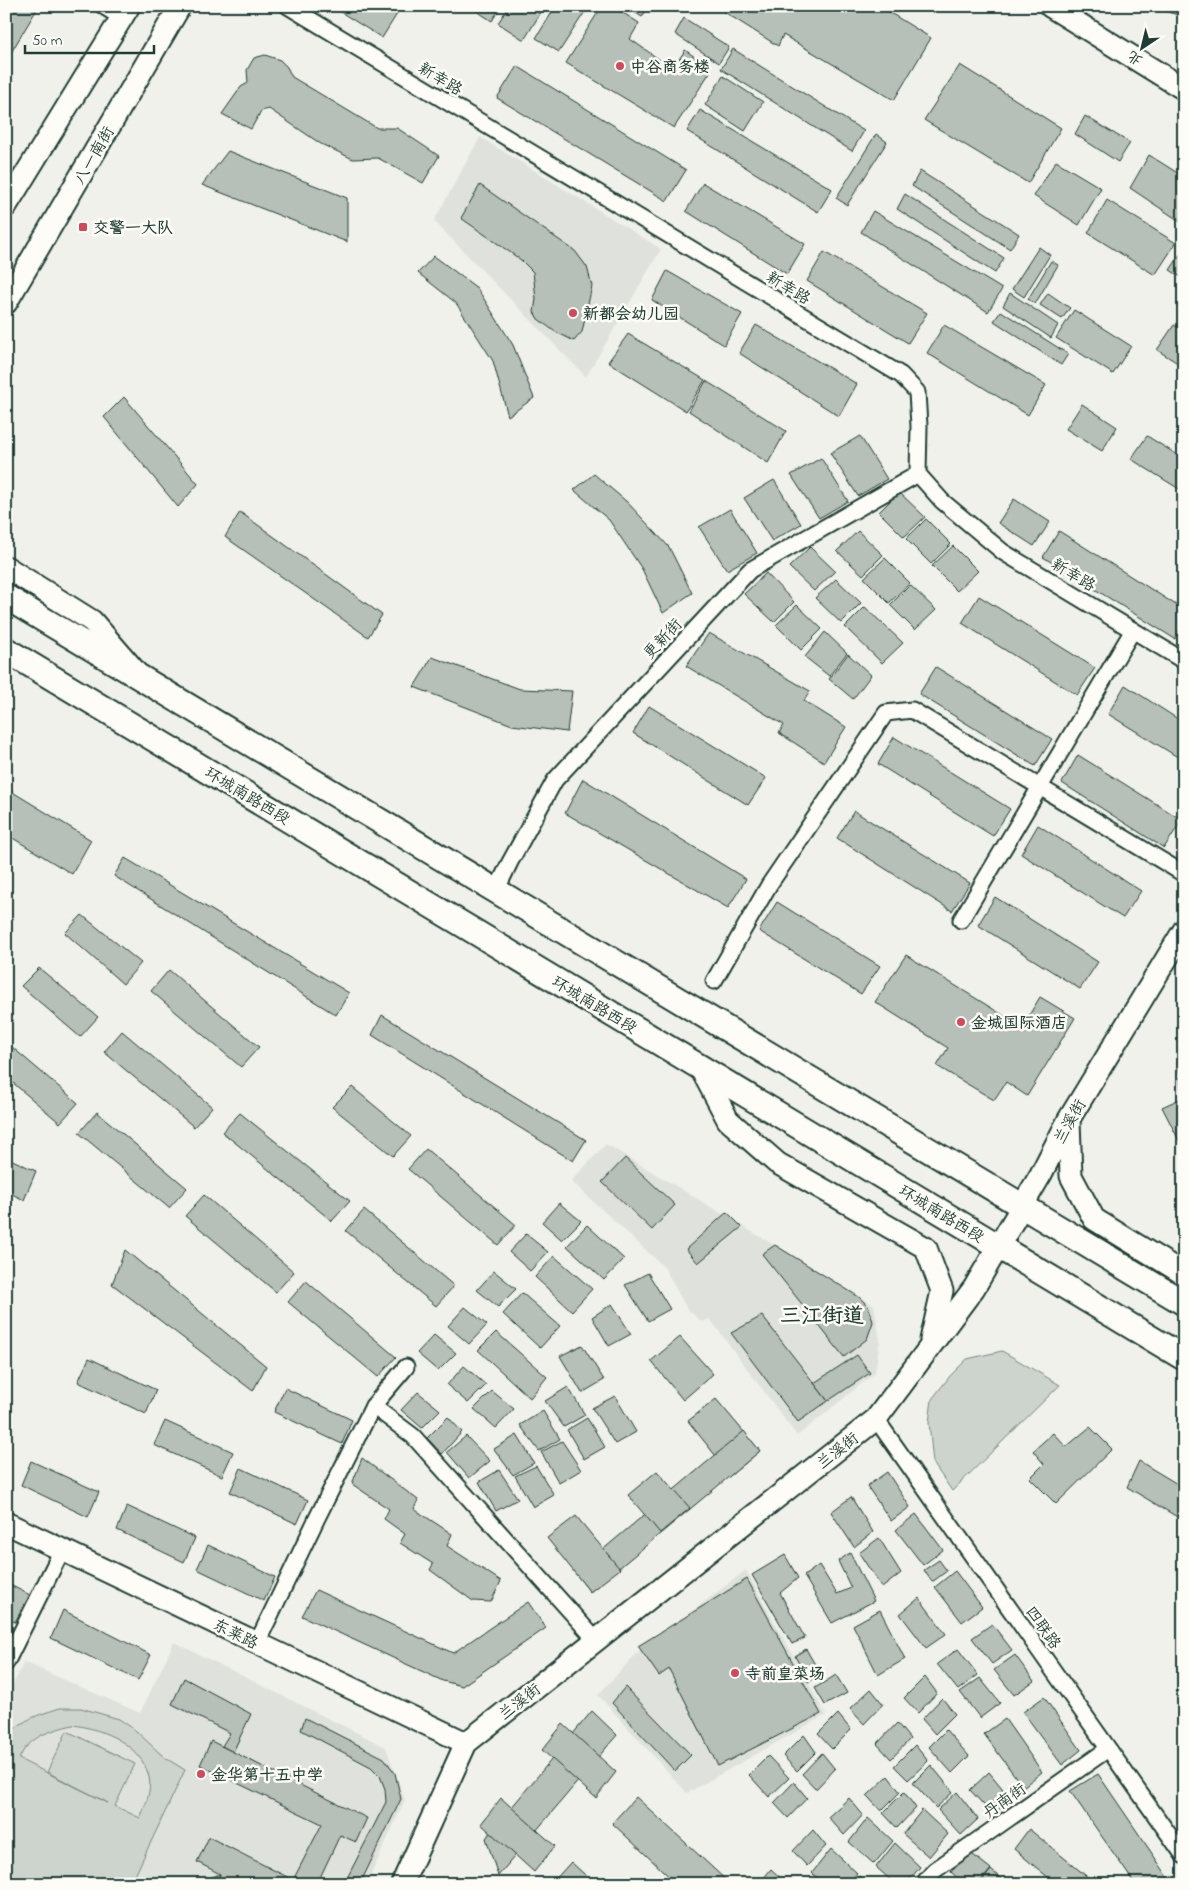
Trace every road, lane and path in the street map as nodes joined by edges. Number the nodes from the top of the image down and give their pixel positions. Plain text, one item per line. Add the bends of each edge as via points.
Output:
1 (103, 6) edge
2 (180, 6) edge
3 (288, 6) edge
4 (1050, 6) edge
5 (126, 12) edge
6 (1184, 89) edge
7 (7, 205) edge
8 (6, 303) edge
9 (918, 474) junction
10 (6, 568) edge
11 (6, 597) edge
12 (1133, 630) junction
13 (6, 650) edge
14 (1182, 655) edge
15 (140, 677) junction
16 (1040, 787) junction
17 (1184, 874) edge
18 (496, 891) junction
19 (961, 920) dead end
20 (1184, 930) edge
21 (714, 981) dead end
22 (700, 1067) junction
23 (1069, 1119) junction
24 (1022, 1205) junction
25 (999, 1248) junction
26 (1184, 1274) edge
27 (1184, 1303) edge
28 (930, 1347) junction
29 (1184, 1358) edge
30 (406, 1367) dead end
31 (373, 1406) junction
32 (876, 1419) junction
33 (6, 1523) edge
34 (62, 1550) junction
35 (596, 1640) junction
36 (257, 1643) junction
37 (6, 1663) edge
38 (466, 1743) junction
39 (1108, 1749) junction
40 (1184, 1856) edge
41 (402, 1884) edge
42 (923, 1884) edge

1 - 5 street
2 - 8 street, 八一南街
3 - 9 street, 新幸路 via 901,375 917,392
4 - 6 street
5 - 7 street
9 - 12 street, 新幸路 via 942,501 1003,552
9 - 18 street, 更新街 via 750,570 555,780
10 - 15 street via 92,621
11 - 15 main road
12 - 14 street, 新幸路
12 - 16 street
13 - 22 main road, 环城南路西段
15 - 18 main road
16 - 17 street
16 - 19 street
16 - 21 street via 912,710 886,713 769,885
18 - 24 main road
20 - 23 street, 兰溪街
22 - 25 main road, 环城南路西段
22 - 28 street via 728,1120 777,1163 926,1248 942,1291
23 - 24 street, 兰溪街
23 - 26 street via 1071,1176 1094,1219
24 - 25 street, 兰溪街
24 - 27 main road
25 - 28 street, 兰溪街
25 - 29 main road, 环城南路西段
28 - 32 street, 兰溪街
30 - 31 street
31 - 35 street via 414,1436
31 - 36 street
32 - 35 street, 兰溪街
32 - 39 street, 四联路
33 - 34 street, 东莱路
34 - 36 street, 东莱路
34 - 37 street
35 - 38 street, 兰溪街
36 - 38 street, 东莱路
38 - 41 street, 兰溪街
39 - 40 street, 四联路
39 - 42 street, 丹南街 via 935,1870

